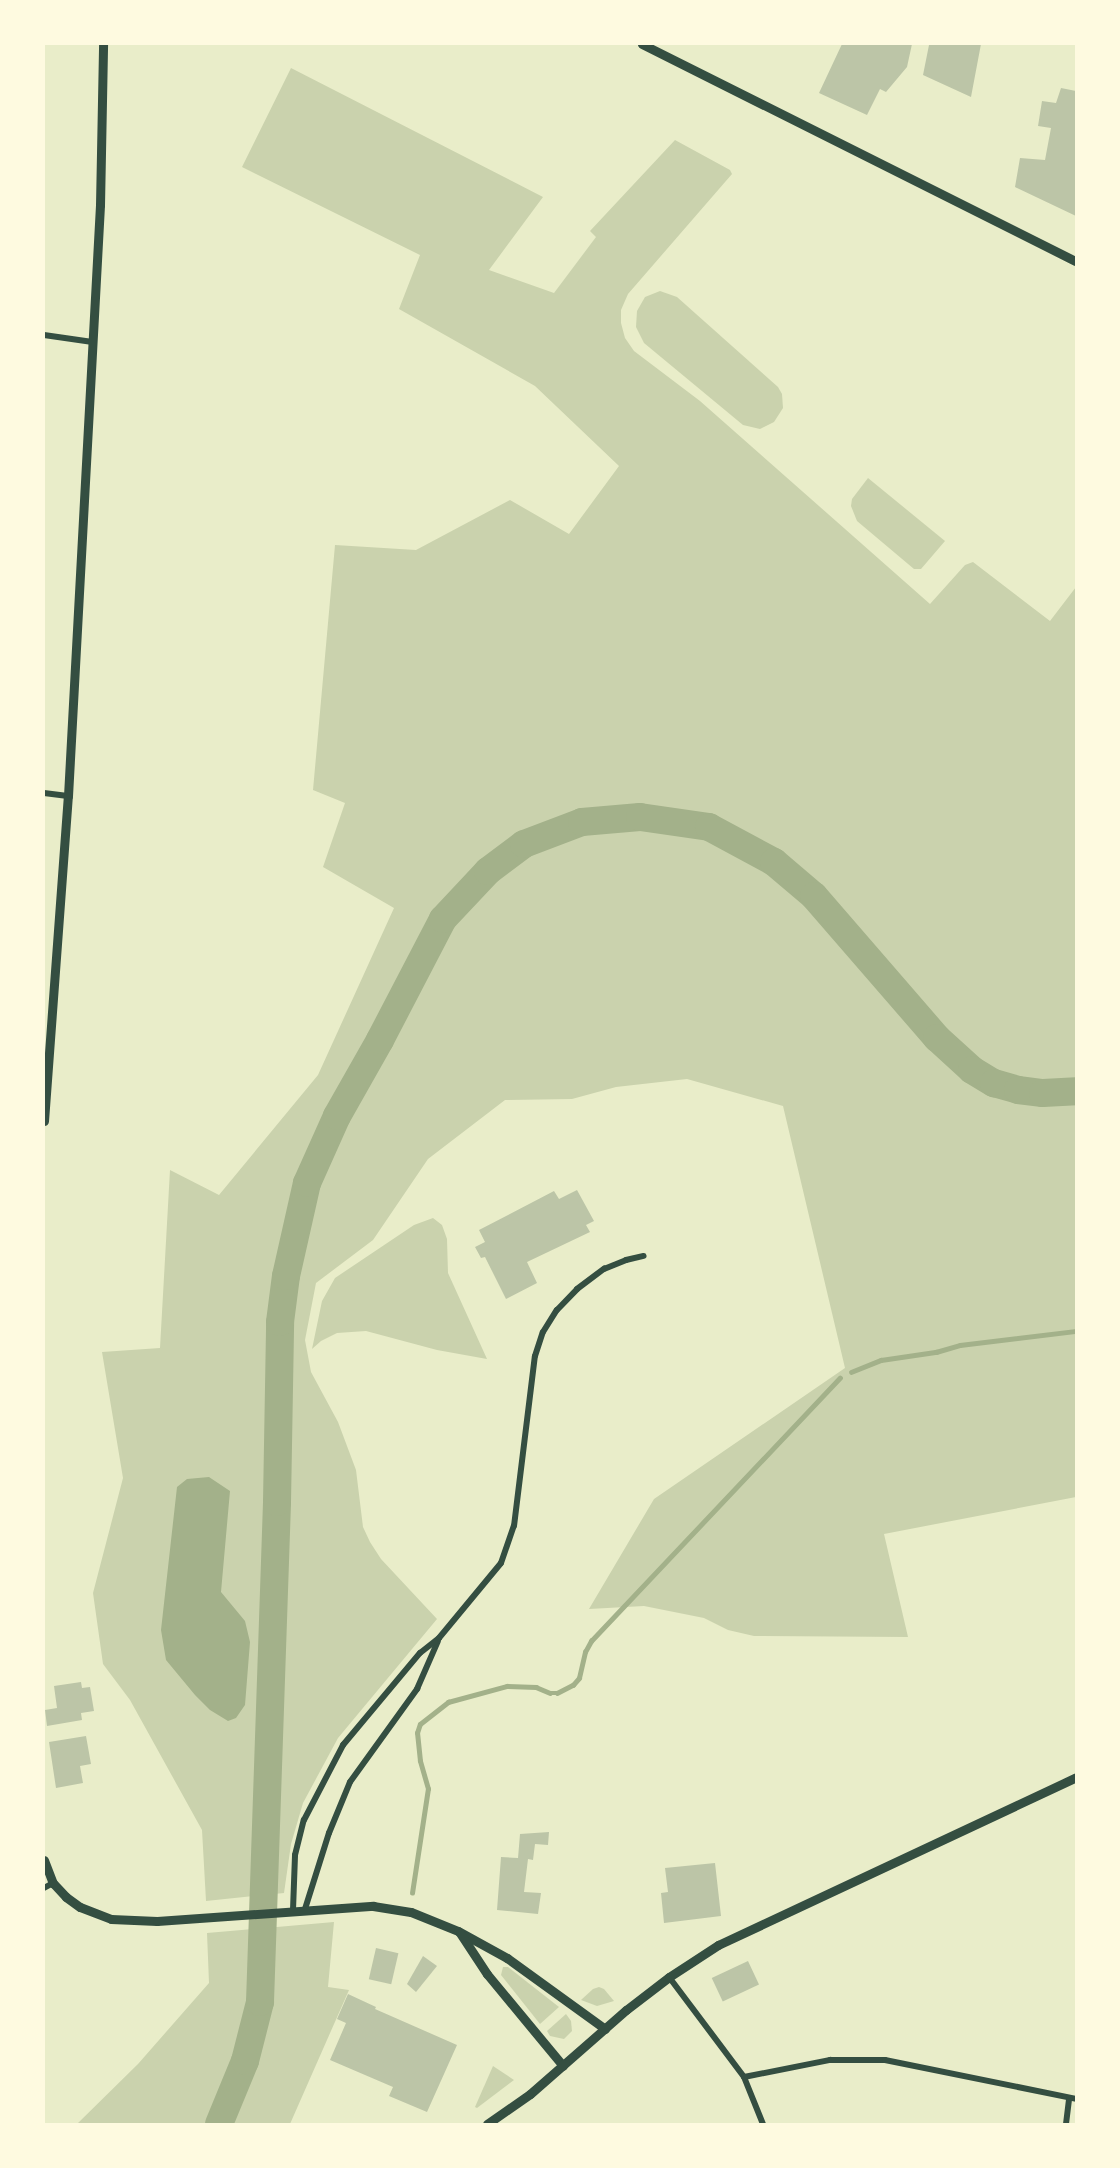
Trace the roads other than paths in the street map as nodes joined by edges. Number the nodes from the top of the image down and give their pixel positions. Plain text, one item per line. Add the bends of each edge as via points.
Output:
1 (103, 44) edge
2 (642, 44) edge
3 (1077, 261) edge
4 (44, 335) edge
5 (92, 342) junction
6 (44, 793) edge
7 (68, 796) junction
8 (44, 1120) edge
9 (644, 1256) dead end
10 (439, 1638) junction
11 (1077, 1777) edge
12 (44, 1860) edge
13 (53, 1882) junction
14 (44, 1888) edge
15 (305, 1909) junction
16 (288, 1910) junction
17 (458, 1931) junction
18 (669, 1977) junction
19 (605, 2029) junction
20 (563, 2066) junction
21 (744, 2077) junction
22 (1069, 2098) junction
23 (1077, 2099) edge
24 (487, 2124) edge
25 (763, 2124) edge
26 (1066, 2124) edge

1 - 5 street
2 - 3 street
4 - 5 street
5 - 7 street
6 - 7 street
7 - 8 street
9 - 10 street via 604,1269 577,1289 543,1332 535,1356 511,1536 501,1563
10 - 15 street via 417,1689 350,1782
10 - 16 street via 420,1653 343,1745 317,1791 295,1855
11 - 18 street via 758,1926
12 - 13 street
13 - 14 street
13 - 16 street via 80,1907 111,1919 157,1921
15 - 16 street
15 - 17 street via 373,1906 411,1912
17 - 19 street via 507,1958
17 - 20 street via 487,1974
18 - 19 street
18 - 21 street
19 - 20 street
20 - 24 street
21 - 22 street via 830,2060 885,2060
21 - 25 street
22 - 23 street
22 - 26 street

